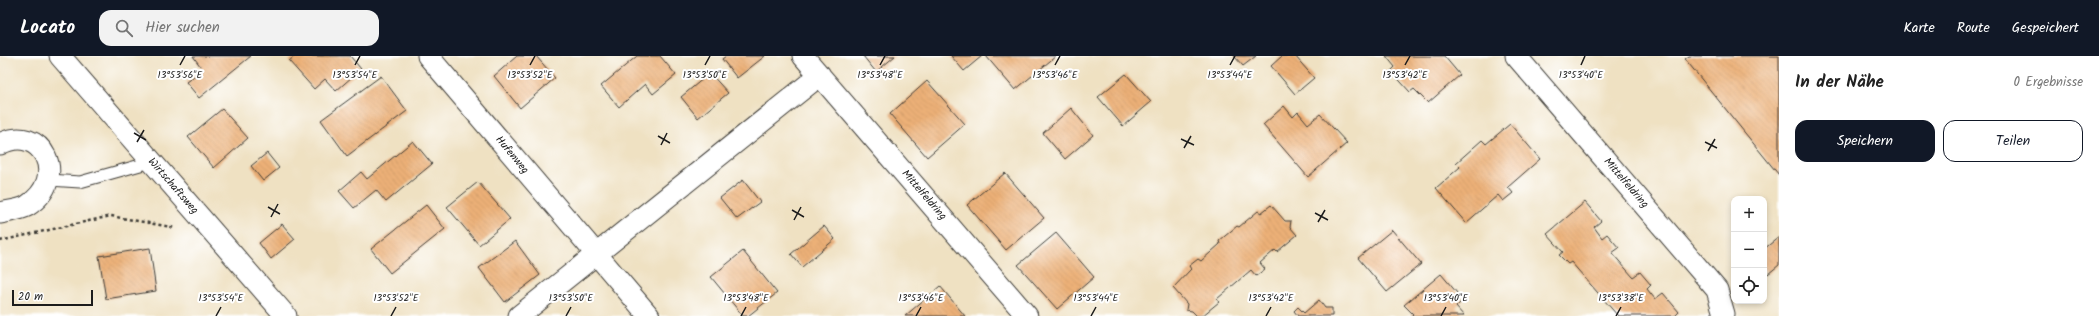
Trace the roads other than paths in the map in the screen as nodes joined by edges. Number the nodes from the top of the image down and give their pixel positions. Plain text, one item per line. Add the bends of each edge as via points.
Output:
1 (60, 56) edge
2 (428, 56) edge
3 (803, 56) edge
4 (1516, 56) edge
5 (820, 75) junction
6 (0, 144) edge
7 (151, 162) junction
8 (49, 180) junction
9 (0, 213) edge
10 (596, 255) junction
11 (286, 316) edge
12 (519, 316) edge
13 (649, 316) edge
14 (1027, 316) edge
15 (1723, 316) edge

1 - 7 street, Wirtschaftsweg
2 - 10 street, Hufenweg
3 - 5 street, Mittelfeldring
4 - 15 street, Mittelfeldring via 1717,290
5 - 10 street
5 - 14 street, Mittelfeldring
6 - 8 street via 7,140 26,140 42,150 49,163
7 - 8 lane via 80,182
7 - 11 street, Wirtschaftsweg
8 - 9 street via 40,195 26,207
10 - 12 street
10 - 13 street, Hufenweg

